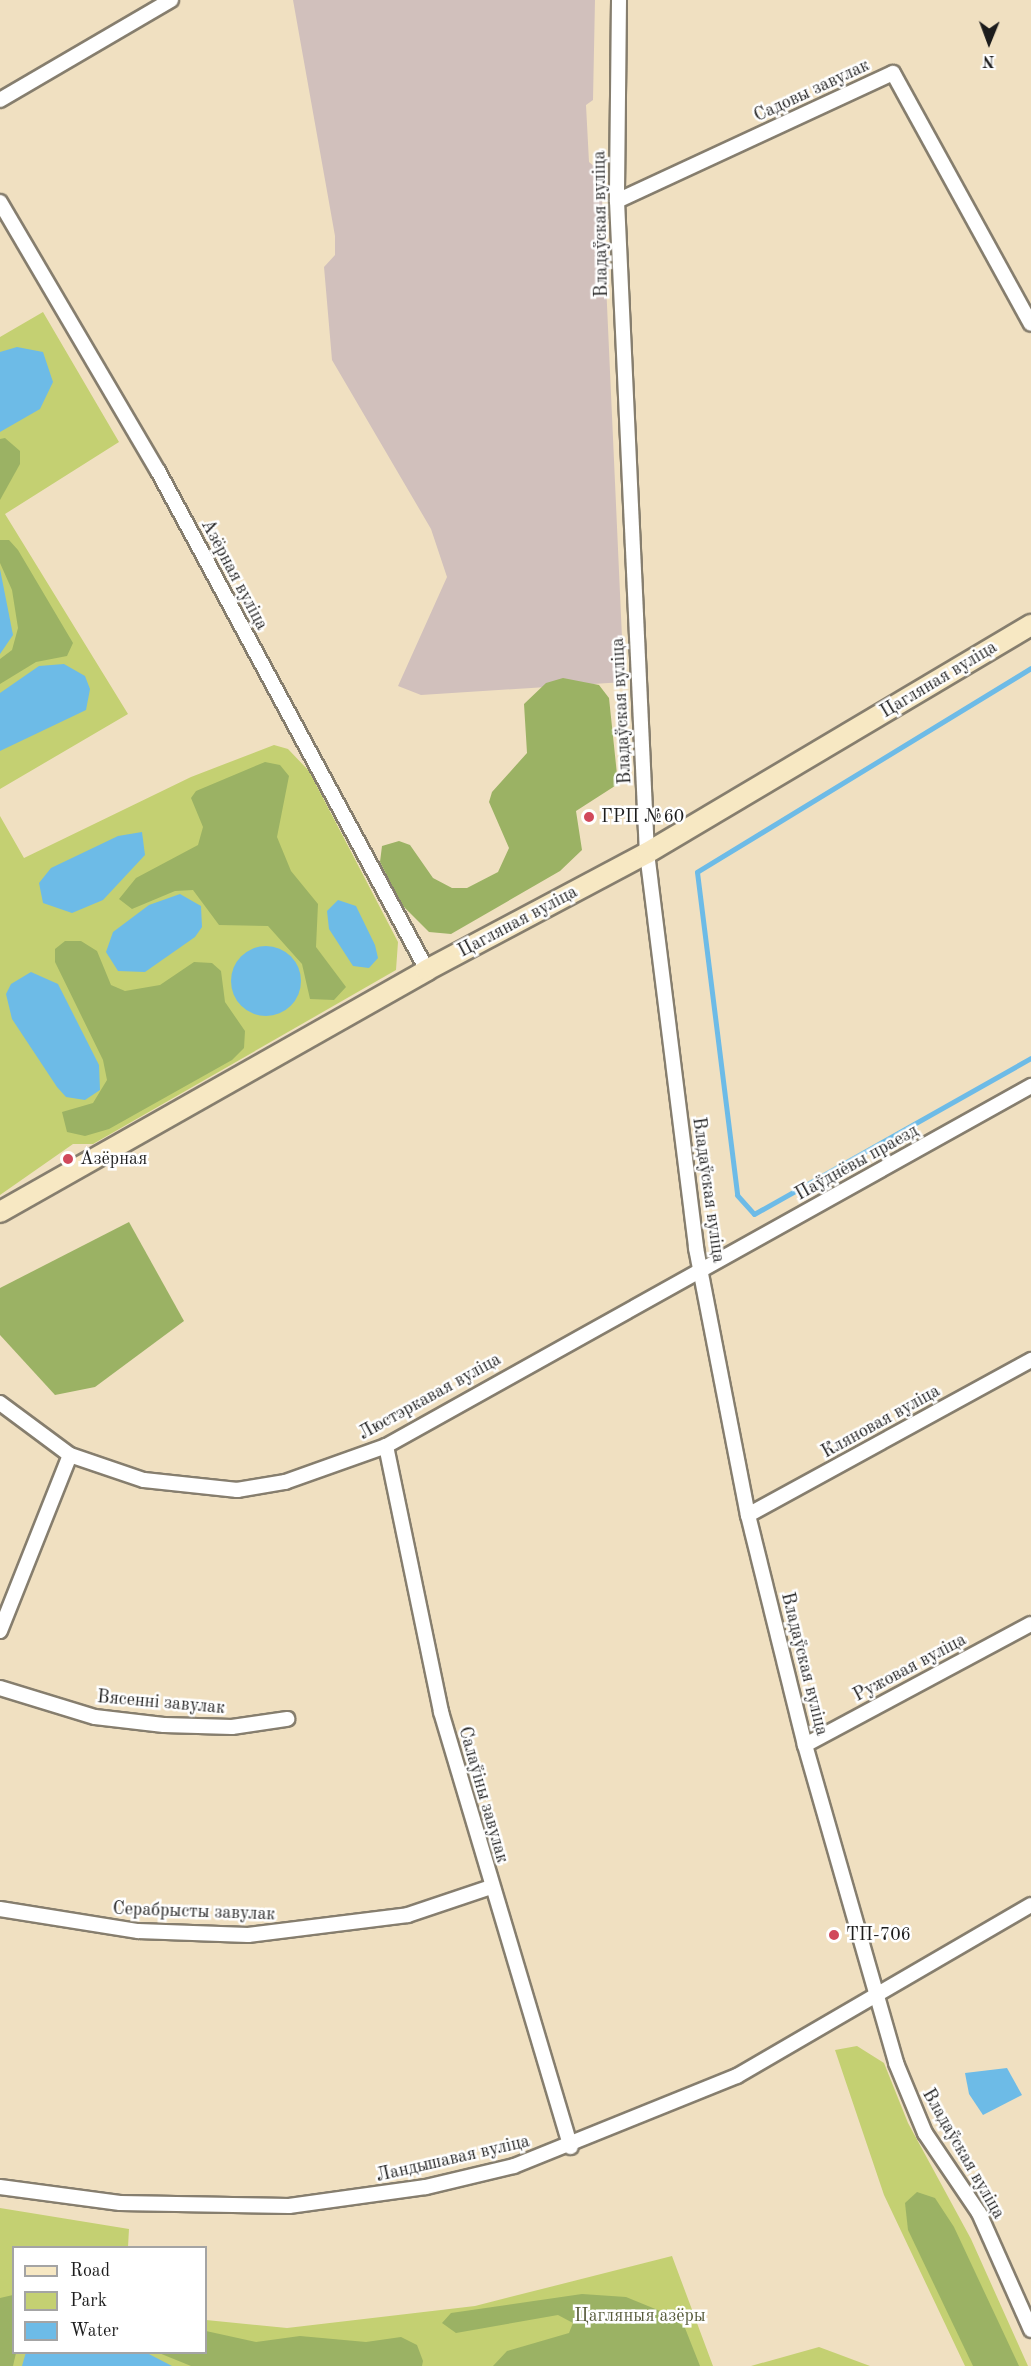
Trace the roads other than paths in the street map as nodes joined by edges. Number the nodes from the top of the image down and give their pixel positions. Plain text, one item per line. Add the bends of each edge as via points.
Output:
1 (171, 0) edge
2 (619, 0) edge
3 (0, 100) edge
4 (617, 201) junction
5 (0, 202) edge
6 (1031, 324) edge
7 (1031, 625) edge
8 (647, 853) junction
9 (427, 970) junction
10 (1031, 1086) edge
11 (0, 1212) edge
12 (701, 1271) junction
13 (1031, 1360) edge
14 (0, 1403) edge
15 (386, 1446) junction
16 (70, 1455) junction
17 (748, 1515) junction
18 (1031, 1624) edge
19 (0, 1631) edge
20 (0, 1689) edge
21 (287, 1719) dead end
22 (805, 1744) junction
23 (491, 1887) junction
24 (1031, 1905) edge
25 (0, 1909) edge
26 (877, 1994) junction
27 (571, 2147) junction
28 (0, 2187) edge
29 (1031, 2330) edge

1 - 3 street
2 - 4 street, Владаўская вуліца
4 - 6 street, Садовы завулак via 893,72
4 - 8 street, Владаўская вуліца
5 - 9 street, Азёрная вуліца via 158,471
7 - 8 street, Цагляная вуліца
8 - 9 street, Цагляная вуліца
8 - 12 street, Владаўская вуліца
9 - 11 street, Цагляная вуліца
10 - 12 street, Паўднёвы праезд
12 - 15 street, Люстэркавая вуліца
12 - 17 street, Владаўская вуліца
13 - 17 street, Кляновая вуліца
14 - 16 street, Люстэркавая вуліца
15 - 16 street, Люстэркавая вуліца via 285,1482 237,1490 144,1480
15 - 23 street, Салаўіны завулак via 441,1712
16 - 19 street
17 - 22 street, Владаўская вуліца
18 - 22 street, Ружовая вуліца
20 - 21 street, Вясенні завулак via 95,1717 164,1725 232,1727
22 - 26 street, Владаўская вуліца
23 - 25 street, Серабрысты завулак via 408,1915 248,1935 138,1931
23 - 27 street, Салаўіны завулак
24 - 26 street, Ландышавая вуліца
26 - 27 street, Ландышавая вуліца via 737,2076
26 - 29 street, Владаўская вуліца via 909,2099 980,2213
27 - 28 street, Ландышавая вуліца via 426,2187 289,2206 120,2204

